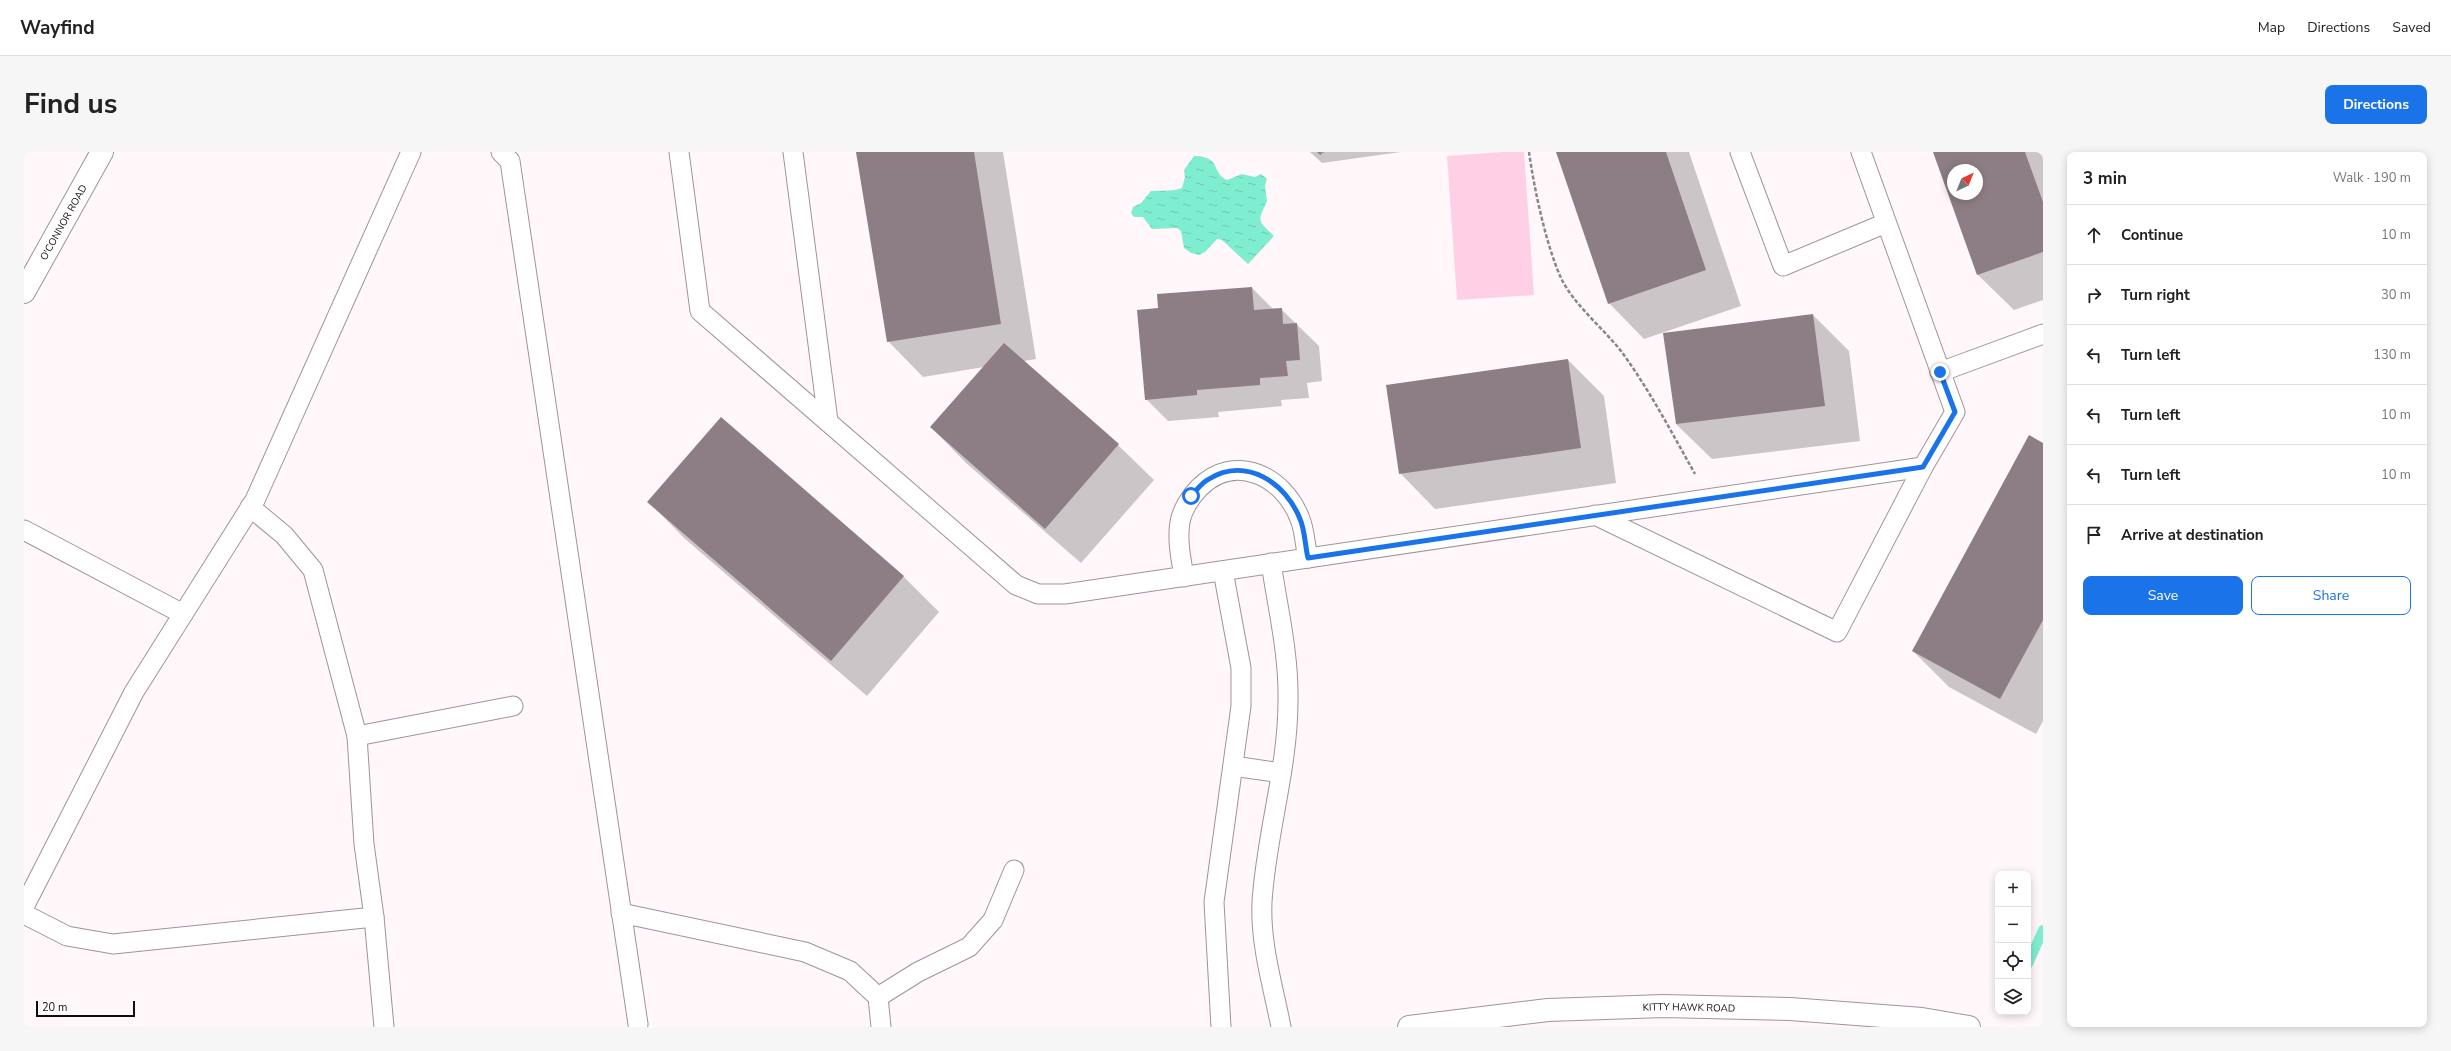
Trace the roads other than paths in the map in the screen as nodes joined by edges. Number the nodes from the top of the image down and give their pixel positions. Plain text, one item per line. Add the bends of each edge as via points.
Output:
1 (102, 152) edge
2 (411, 152) edge
3 (501, 152) edge
4 (679, 152) edge
5 (793, 152) edge
6 (1740, 152) edge
7 (1861, 152) edge
8 (1886, 223) junction
9 (24, 292) edge
10 (2043, 334) edge
11 (1940, 372) junction
12 (828, 422) junction
13 (1923, 467) junction
14 (250, 507) junction
15 (1596, 516) junction
16 (24, 530) edge
17 (1308, 558) junction
18 (1271, 564) junction
19 (1223, 570) junction
20 (1184, 577) junction
21 (183, 614) junction
22 (513, 706) dead end
23 (357, 736) junction
24 (1233, 766) junction
25 (1281, 773) junction
26 (1014, 870) dead end
27 (24, 907) edge
28 (621, 913) junction
29 (24, 914) edge
30 (374, 917) junction
31 (878, 997) junction
32 (638, 1024) dead end
33 (384, 1027) edge
34 (881, 1027) edge
35 (1221, 1027) edge
36 (1280, 1027) edge
37 (1409, 1027) edge
38 (1969, 1027) edge

1 - 9 main road, O'CONNOR ROAD
2 - 14 lane
3 - 28 lane via 510,161
4 - 12 lane via 700,311
5 - 12 lane
6 - 8 lane via 1783,266
7 - 8 lane
8 - 11 lane
10 - 11 lane
11 - 13 lane via 1955,412
12 - 20 lane via 1016,585 1038,594 1064,594
13 - 15 lane
13 - 15 lane via 1837,632
14 - 21 lane
14 - 23 lane via 284,535 313,570
15 - 17 lane
16 - 21 lane
17 - 18 lane
17 - 20 lane via 1300,520 1289,498 1274,482 1253,472 1232,470 1208,479 1191,496 1180,521 1179,548
18 - 19 lane
18 - 25 lane via 1287,671 1288,702
19 - 20 lane
19 - 24 lane via 1241,668 1241,706
21 - 27 lane via 134,692
22 - 23 lane
23 - 30 lane via 364,844
24 - 25 lane
24 - 35 lane via 1214,902
25 - 36 lane via 1262,902 1263,935
26 - 31 lane via 993,920 969,947 918,972
28 - 31 lane via 805,952 850,971
28 - 32 lane
29 - 30 lane via 67,936 113,944
30 - 33 lane
31 - 34 lane
37 - 38 main road, KITTY HAWK ROAD via 1548,1010 1663,1006 1790,1009 1922,1019

